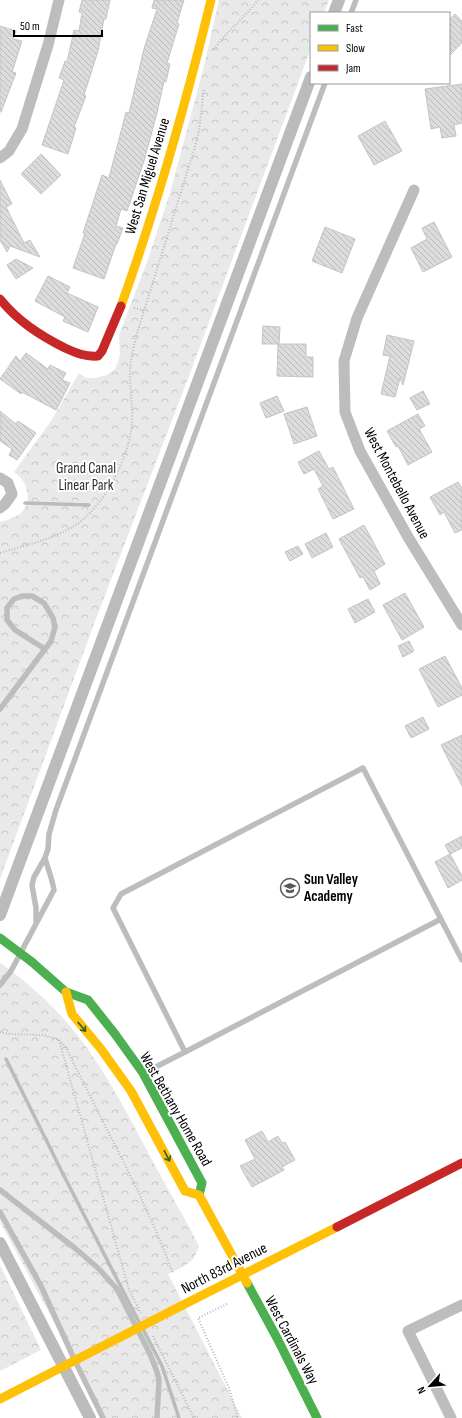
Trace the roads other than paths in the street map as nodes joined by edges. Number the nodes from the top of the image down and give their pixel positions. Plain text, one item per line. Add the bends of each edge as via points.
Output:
1 (59, 0) edge
2 (211, 0) edge
3 (356, 0) edge
4 (351, 12) edge
5 (325, 84) edge
6 (0, 158) edge
7 (414, 190) dead end
8 (0, 299) edge
9 (0, 478) edge
10 (0, 508) edge
11 (462, 625) edge
12 (45, 649) junction
13 (0, 709) edge
14 (45, 858) junction
15 (441, 920) junction
16 (36, 921) junction
17 (0, 938) edge
18 (462, 960) edge
19 (0, 985) edge
20 (66, 992) junction
21 (185, 1052) junction
22 (143, 1073) junction
23 (462, 1162) edge
24 (0, 1190) edge
25 (199, 1195) junction
26 (0, 1212) edge
27 (242, 1275) junction
28 (462, 1305) edge
29 (74, 1361) junction
30 (0, 1399) edge
31 (103, 1418) edge
32 (157, 1418) edge
33 (317, 1418) edge
34 (452, 1418) edge

1 - 6 street via 22,129 9,151
2 - 8 main road, West San Miguel Avenue via 160,187 121,305 98,356 88,358 32,331 16,318
3 - 4 lane
5 - 14 lane via 56,810
7 - 11 street, West Montebello Avenue via 357,318 344,361 345,412 360,451 408,537
9 - 10 street via 8,483 12,494
12 - 12 lane via 51,641 55,627 44,602 32,596 14,599 7,608 7,620 15,630
12 - 13 lane
14 - 16 lane via 32,885
14 - 16 lane via 54,890
15 - 18 lane
15 - 21 lane
15 - 21 lane via 363,768 122,894 113,908
16 - 19 lane via 11,971
17 - 20 main road, West Bethany Home Road, bridge
20 - 22 main road, West Bethany Home Road via 88,1000
20 -> 25 main road, West Bethany Home Road via 72,1014 131,1091 185,1191
21 - 22 lane
22 - 25 main road, West Bethany Home Road via 202,1183
23 - 27 main road, North 83rd Avenue
24 - 32 lane via 76,1249 105,1274 117,1289 157,1372
25 - 27 main road, West Bethany Home Road
26 - 29 lane via 41,1286
27 - 29 main road, North 83rd Avenue, bridge
27 - 33 main road, West Cardinals Way
28 - 34 street via 408,1331
29 - 30 main road, North 83rd Avenue
29 - 31 lane

